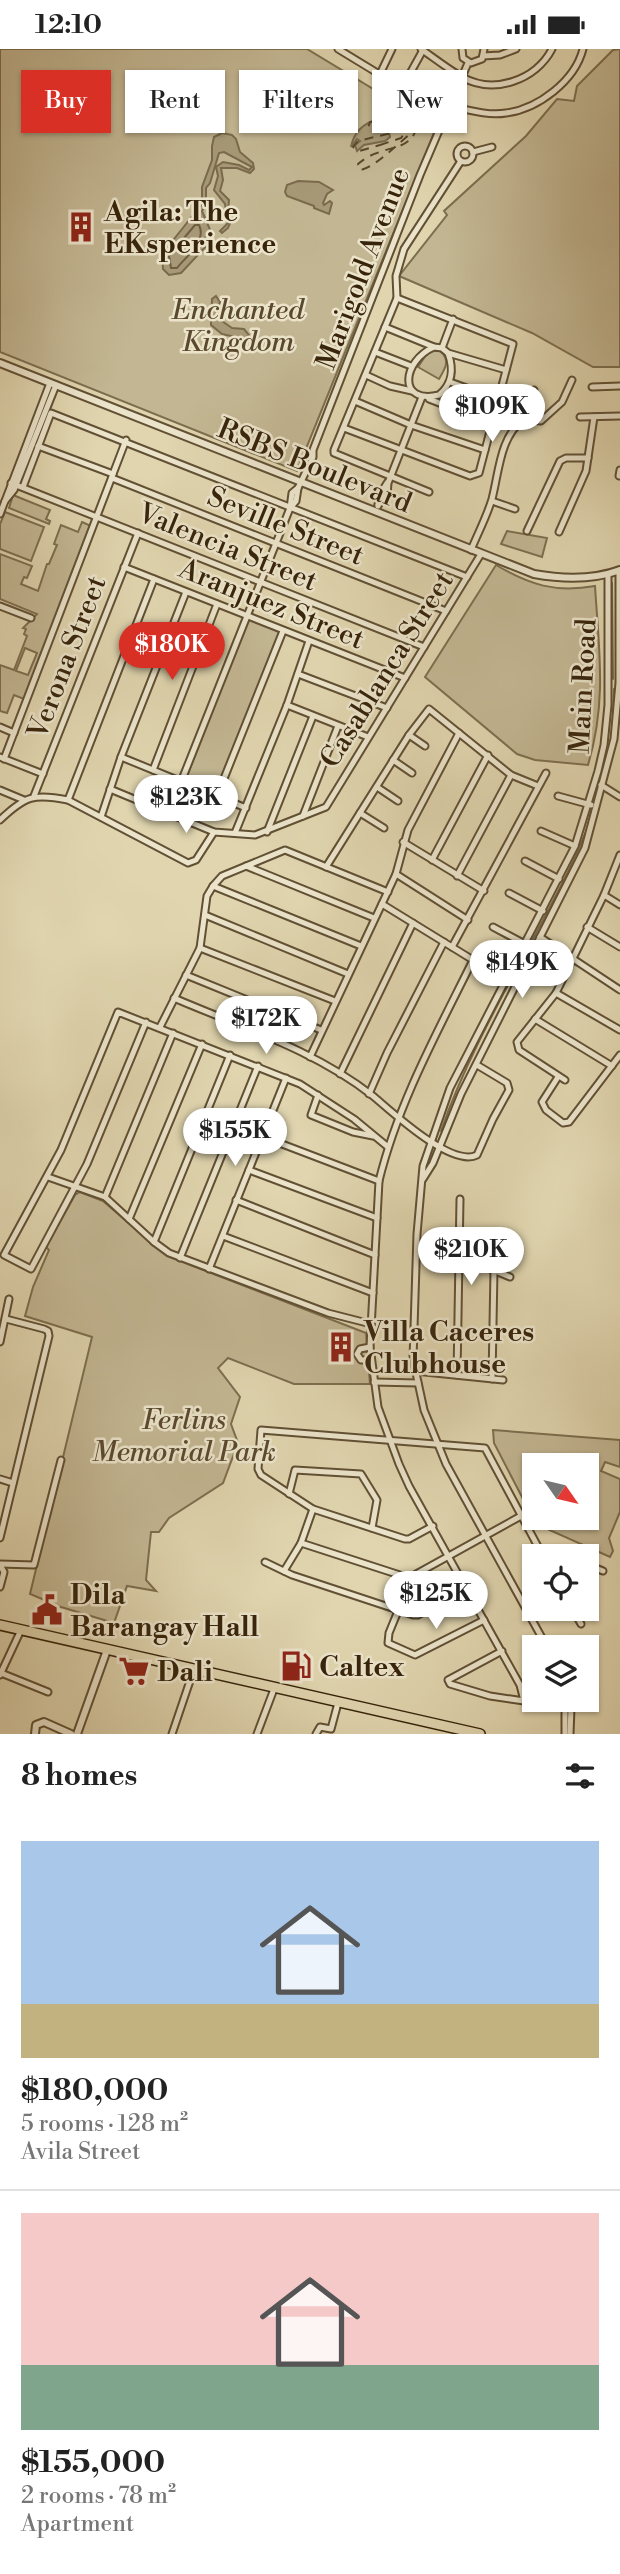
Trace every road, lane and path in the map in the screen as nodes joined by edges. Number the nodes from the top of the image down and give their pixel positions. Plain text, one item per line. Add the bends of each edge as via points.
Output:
1 (338, 49) edge
2 (360, 49) edge
3 (392, 49) edge
4 (462, 49) edge
5 (516, 49) edge
6 (552, 49) edge
7 (583, 49) edge
8 (422, 50) edge
9 (484, 53) edge
10 (356, 58) junction
11 (468, 63) junction
12 (374, 70) edge
13 (382, 70) edge
14 (411, 70) edge
15 (451, 70) edge
16 (466, 70) edge
17 (467, 79) edge
18 (467, 109) edge
19 (439, 133) edge
20 (492, 147) dead end
21 (473, 152) junction
22 (461, 161) junction
23 (397, 298) junction
24 (453, 319) junction
25 (385, 327) junction
26 (434, 347) junction
27 (442, 348) junction
28 (375, 352) junction
29 (447, 353) junction
30 (0, 363) edge
31 (411, 366) junction
32 (506, 370) junction
33 (366, 375) junction
34 (572, 380) dead end
35 (450, 383) junction
36 (53, 384) junction
37 (620, 386) edge
38 (592, 387) dead end
39 (534, 390) dead end
40 (412, 391) junction
41 (424, 397) junction
42 (498, 398) junction
43 (355, 401) junction
44 (580, 417) dead end
45 (594, 417) junction
46 (620, 417) edge
47 (524, 419) junction
48 (491, 423) junction
49 (411, 425) junction
50 (344, 428) junction
51 (126, 440) junction
52 (38, 446) junction
53 (485, 450) junction
54 (401, 451) junction
55 (588, 458) junction
56 (620, 470) edge
57 (112, 476) junction
58 (619, 476) edge
59 (389, 480) junction
60 (13, 484) junction
61 (299, 485) junction
62 (23, 487) junction
63 (429, 492) dead end
64 (492, 501) junction
65 (290, 508) junction
66 (376, 509) junction
67 (515, 509) dead end
68 (0, 514) edge
69 (98, 516) junction
70 (527, 531) dead end
71 (559, 532) dead end
72 (138, 533) junction
73 (276, 544) junction
74 (471, 550) junction
75 (481, 554) junction
76 (124, 567) junction
77 (620, 570) edge
78 (607, 575) junction
79 (467, 577) junction
80 (154, 579) junction
81 (261, 582) junction
82 (186, 592) junction
83 (217, 604) junction
84 (0, 605) edge
85 (446, 611) junction
86 (247, 617) junction
87 (31, 618) dead end
88 (283, 631) junction
89 (309, 641) junction
90 (424, 647) junction
91 (619, 652) edge
92 (298, 674) junction
93 (405, 678) junction
94 (609, 683) junction
95 (619, 684) edge
96 (287, 705) junction
97 (387, 708) junction
98 (313, 716) junction
99 (338, 726) junction
100 (0, 727) edge
101 (14, 733) junction
102 (459, 733) junction
103 (410, 734) junction
104 (369, 737) junction
105 (605, 737) junction
106 (617, 741) edge
107 (425, 746) dead end
108 (488, 755) junction
109 (121, 757) junction
110 (2, 758) edge
111 (393, 760) junction
112 (153, 770) junction
113 (412, 773) dead end
114 (546, 773) dead end
115 (43, 774) junction
116 (510, 775) junction
117 (181, 782) junction
118 (594, 783) junction
119 (603, 785) junction
120 (538, 786) junction
121 (377, 787) junction
122 (110, 789) junction
123 (0, 790) edge
124 (34, 796) junction
125 (217, 796) junction
126 (558, 796) dead end
127 (620, 797) edge
128 (24, 800) junction
129 (68, 800) junction
130 (398, 801) dead end
131 (588, 805) junction
132 (597, 807) junction
133 (246, 808) junction
134 (360, 813) junction
135 (303, 816) junction
136 (102, 817) junction
137 (0, 820) edge
138 (384, 828) dead end
139 (541, 831) dead end
140 (214, 832) junction
141 (267, 832) junction
142 (235, 834) junction
143 (403, 842) junction
144 (575, 846) junction
145 (620, 855) edge
146 (432, 860) junction
147 (525, 861) dead end
148 (246, 866) junction
149 (326, 867) junction
150 (396, 874) junction
151 (457, 876) junction
152 (559, 879) junction
153 (214, 886) junction
154 (484, 891) junction
155 (388, 892) junction
156 (509, 893) dead end
157 (604, 895) junction
158 (382, 904) junction
159 (620, 905) edge
160 (543, 911) junction
161 (205, 915) junction
162 (374, 918) junction
163 (468, 920) junction
164 (413, 923) junction
165 (493, 927) dead end
166 (587, 927) junction
167 (540, 937) junction
168 (444, 942) junction
169 (526, 944) junction
170 (361, 946) junction
171 (452, 947) junction
172 (620, 947) edge
173 (200, 948) junction
174 (571, 959) junction
175 (473, 960) junction
176 (348, 974) junction
177 (186, 975) junction
178 (505, 983) junction
179 (620, 990) edge
180 (556, 993) junction
181 (174, 998) junction
182 (335, 1001) junction
183 (535, 1019) junction
184 (146, 1022) junction
185 (160, 1027) junction
186 (321, 1030) junction
187 (620, 1030) edge
188 (173, 1033) junction
189 (202, 1044) junction
190 (230, 1055) junction
191 (620, 1055) edge
192 (310, 1057) junction
193 (477, 1065) junction
194 (258, 1066) junction
195 (612, 1066) junction
196 (340, 1074) junction
197 (558, 1077) junction
198 (286, 1078) junction
199 (565, 1080) dead end
200 (369, 1094) junction
201 (318, 1095) junction
202 (399, 1118) junction
203 (261, 1136) junction
204 (374, 1137) junction
205 (430, 1143) junction
206 (388, 1147) junction
207 (440, 1147) junction
208 (249, 1170) junction
209 (48, 1177) junction
210 (379, 1181) junction
211 (421, 1182) junction
212 (74, 1187) junction
213 (105, 1197) junction
214 (460, 1199) dead end
215 (236, 1200) junction
216 (377, 1218) junction
217 (129, 1219) junction
218 (223, 1236) junction
219 (154, 1242) junction
220 (376, 1255) junction
221 (459, 1256) junction
222 (180, 1258) junction
223 (209, 1269) junction
224 (494, 1270) junction
225 (510, 1277) dead end
226 (373, 1293) junction
227 (9, 1299) dead end
228 (6, 1319) junction
229 (371, 1324) junction
230 (0, 1342) edge
231 (370, 1347) junction
232 (371, 1360) junction
233 (415, 1371) junction
234 (457, 1375) junction
235 (492, 1379) junction
236 (503, 1380) dead end
237 (374, 1381) junction
238 (418, 1383) junction
239 (390, 1441) junction
240 (437, 1444) junction
241 (61, 1460) dead end
242 (0, 1479) edge
243 (13, 1483) junction
244 (289, 1495) junction
245 (313, 1509) junction
246 (522, 1516) joint
247 (433, 1526) junction
248 (372, 1528) junction
249 (486, 1537) junction
250 (0, 1538) edge
251 (300, 1543) junction
252 (449, 1557) junction
253 (265, 1562) dead end
254 (0, 1564) edge
255 (599, 1569) edge
256 (284, 1571) junction
257 (603, 1571) dead end
258 (0, 1587) edge
259 (467, 1589) junction
260 (398, 1611) junction
261 (484, 1620) junction
262 (579, 1621) edge
263 (581, 1624) dead end
264 (0, 1625) edge
265 (21, 1630) junction
266 (540, 1635) edge
267 (107, 1650) junction
268 (502, 1651) junction
269 (194, 1669) junction
270 (1, 1674) edge
271 (274, 1689) junction
272 (48, 1692) dead end
273 (338, 1703) junction
274 (571, 1712) edge
275 (35, 1734) edge
276 (71, 1734) edge
277 (77, 1734) edge
278 (172, 1734) edge
279 (257, 1734) edge
280 (316, 1734) edge
281 (480, 1734) edge
282 (568, 1734) edge

1 - 10 street
2 - 10 street
3 - 13 street
4 - 11 street
5 - 9 street via 500,55
6 - 17 street via 541,65 509,84
7 - 18 street via 562,84 526,108 492,114
8 - 14 street
8 - 15 street
9 - 11 street via 477,63
10 - 12 street
11 - 16 street, Marigold Avenue
19 - 61 street, Marigold Avenue
20 - 21 street
21 - 22 street via 470,161
21 - 22 street via 461,148 457,153
22 - 23 street via 404,249 396,276
23 - 24 street
23 - 25 street
24 - 27 street
24 - 32 street via 513,344
25 - 26 street
25 - 28 street
26 - 27 street
26 - 31 street
27 - 29 street
28 - 31 street
28 - 33 street
29 - 32 street
29 - 35 street via 452,366
30 - 36 street, RSBS Boulevard
31 - 40 street
32 - 42 street
33 - 40 street
33 - 43 street
34 - 47 street via 562,403 541,421
35 - 41 street via 439,395
35 - 42 street
36 - 60 street
36 - 61 street, RSBS Boulevard
37 - 38 street
39 - 47 street
40 - 41 street
41 - 48 street
41 - 49 street
42 - 48 street
43 - 49 street
43 - 50 street
44 - 45 street
45 - 46 street
45 - 55 street
47 - 64 street via 502,453
48 - 53 street
49 - 53 street
49 - 54 street
50 - 54 street
50 - 59 street via 334,450
51 - 52 street via 51,412
51 - 57 street
51 - 65 street
52 - 57 street, Seville Street
52 - 62 street
53 - 54 street via 479,473 470,475
54 - 59 street
55 - 70 street via 560,461
55 - 71 street
56 - 58 street
57 - 69 street
57 - 73 street, Seville Street
59 - 63 street
59 - 66 street via 387,495
60 - 62 street, Valencia Street
60 - 68 street
61 - 65 street, Marigold Avenue
61 - 66 street, RSBS Boulevard
62 - 69 street, Valencia Street
64 - 67 street
64 - 74 street
65 - 73 street, Marigold Avenue
65 - 79 street
66 - 74 street, RSBS Boulevard
69 - 72 street, Valencia Street
69 - 101 street
72 - 76 street, Verona Street
72 - 81 street, Valencia Street
73 - 81 street, Marigold Avenue
73 - 85 street, Seville Street
74 - 75 street, RSBS Boulevard
75 - 78 street, RSBS Boulevard via 548,576
75 - 79 street, Casablanca Street
76 - 80 street, Aranjuez Street
76 - 115 street, Verona Street
77 - 78 street, RSBS Boulevard
77 - 91 street, Main Road
78 - 94 street, Main Road
79 - 85 street, Casablanca Street
80 - 82 street, Aranjuez Street
80 - 129 street
81 - 86 street, Marigold Avenue
81 - 90 street, Valencia Street
82 - 83 street, Aranjuez Street
82 - 109 street
83 - 86 street, Aranjuez Street
83 - 112 street
84 - 87 street
85 - 90 street, Casablanca Street
86 - 88 street, Aranjuez Street
86 - 117 street, Marigold Avenue
88 - 89 street, Aranjuez Street
88 - 125 street
89 - 92 street
89 - 93 street, Aranjuez Street
90 - 93 street, Casablanca Street
91 - 95 street, Main Road
92 - 96 street
92 - 97 street
93 - 97 street, Casablanca Street
94 - 95 street
94 - 105 street, Main Road
95 - 106 street, Main Road
96 - 98 street
96 - 133 street
97 - 104 street, Casablanca Street
98 - 99 street
98 - 141 street
99 - 104 street
99 - 135 street
100 - 101 street
101 - 110 street
102 - 103 street via 429,709
102 - 108 street
102 - 143 street
103 - 107 street
103 - 111 street
104 - 135 street, Casablanca Street via 326,807
105 - 106 street
105 - 118 street, Main Road
106 - 119 street, Main Road
108 - 116 street
108 - 146 street
109 - 112 street
109 - 122 street
110 - 115 street
111 - 113 street
111 - 121 street
112 - 117 street
114 - 120 street
115 - 124 street, Verona Street
116 - 120 street
116 - 151 street
117 - 125 street
118 - 119 street
118 - 131 street, Main Road
119 - 127 street
119 - 132 street, Main Road
120 - 154 street
121 - 130 street
121 - 134 street
122 - 136 street
122 - 140 street
123 - 128 street
124 - 128 street
124 - 129 street
125 - 133 street
126 - 131 street
128 - 137 street
129 - 136 street
131 - 132 street
131 - 144 street, Main Road
132 - 167 street, Main Road via 579,861
133 - 142 street
134 - 138 street
134 - 149 street
135 - 141 street
136 - 140 street via 188,863 196,860
139 - 144 street
140 - 142 street
141 - 142 street
143 - 146 street
143 - 150 street
144 - 152 street, Main Road
145 - 157 street
146 - 151 street
147 - 152 street
148 - 149 street via 285,850
148 - 153 street via 222,876
148 - 162 street
149 - 155 street
150 - 155 street
150 - 163 street
151 - 154 street
152 - 160 street, Main Road
153 - 161 street via 207,896
153 - 170 street
154 - 163 street
155 - 158 street
156 - 160 street
157 - 159 street
157 - 166 street
158 - 162 street
158 - 164 street
160 - 169 street, Main Road
161 - 173 street
161 - 176 street
162 - 170 street
163 - 171 street
164 - 168 street
164 - 196 street
165 - 169 street
166 - 172 street
166 - 174 street
167 - 174 street
167 - 193 street, Main Road
168 - 171 street
168 - 200 street
169 - 178 street, Main Road
170 - 176 street
171 - 175 street
173 - 177 street
173 - 182 street
174 - 179 street
174 - 180 street
175 - 178 street
175 - 202 street
176 - 182 street
177 - 181 street
177 - 186 street
178 - 205 street, Main Road via 450,1089
180 - 183 street
180 - 187 street
181 - 185 street
181 - 192 street
182 - 186 street
183 - 195 street
183 - 197 street via 517,1046
184 - 185 street
184 - 209 street via 118,1012
184 - 212 street
185 - 188 street
186 - 192 street
188 - 189 street
188 - 213 street
189 - 190 street
189 - 217 street
190 - 194 street
190 - 219 street
191 - 195 street
192 - 196 street
193 - 207 street, Main Road
193 - 207 street via 507,1083 507,1095 474,1157
194 - 198 street
194 - 222 street
195 - 197 street via 569,1122 563,1123 542,1102
196 - 200 street
197 - 199 street
198 - 201 street
198 - 203 street
200 - 202 street
201 - 204 street
201 - 204 street via 311,1115
202 - 205 street
202 - 206 street
203 - 208 street
203 - 210 street
204 - 206 street
205 - 207 street
205 - 211 street, Main Road
206 - 210 street
207 - 211 street, Main Road
208 - 215 street
208 - 216 street
209 - 212 street
209 - 212 street via 4,1255 31,1269
210 - 216 street
211 - 233 street, Main Road via 412,1342
212 - 213 street
213 - 217 street
214 - 221 street
215 - 218 street
215 - 220 street
216 - 220 street
217 - 219 street
218 - 223 street
218 - 226 street
219 - 222 street
220 - 226 street
221 - 224 street
221 - 234 street
222 - 223 street
223 - 229 street
224 - 225 street
224 - 235 street
226 - 229 street
227 - 228 street
228 - 230 street
228 - 243 street via 44,1329 49,1336
229 - 231 street
231 - 232 street
231 - 232 street via 357,1354 361,1360
232 - 237 street
233 - 234 street
233 - 238 street, Main Road
234 - 235 street
235 - 236 street
237 - 238 street
237 - 239 street
238 - 240 street, Main Road
239 - 240 street
239 - 244 street via 261,1430 258,1469
239 - 247 street
240 - 246 street via 485,1448
240 - 249 street, Main Road
241 - 254 street via 34,1565
242 - 243 street
243 - 250 street
244 - 245 street
244 - 248 street via 295,1470 361,1474 377,1500
245 - 248 street
245 - 251 street
246 - 249 street
247 - 248 street via 409,1539
247 - 252 street
249 - 252 street
249 - 266 street, Main Road
251 - 252 street via 409,1578
251 - 256 street
252 - 259 street
253 - 256 street
254 - 258 street via 4,1572
255 - 257 street
256 - 260 street
259 - 260 street via 418,1615
259 - 261 street
260 - 261 street via 388,1643 415,1655
261 - 268 street
262 - 263 street
264 - 265 highway
265 - 267 highway
265 - 270 street
267 - 269 highway
267 - 277 street
268 - 268 street via 448,1680 450,1684 524,1701
269 - 271 highway
269 - 278 street
270 - 272 street
271 - 273 highway
271 - 279 street
273 - 280 street via 331,1729 320,1727
273 - 281 highway
274 - 282 street
275 - 276 street via 36,1725 44,1722

